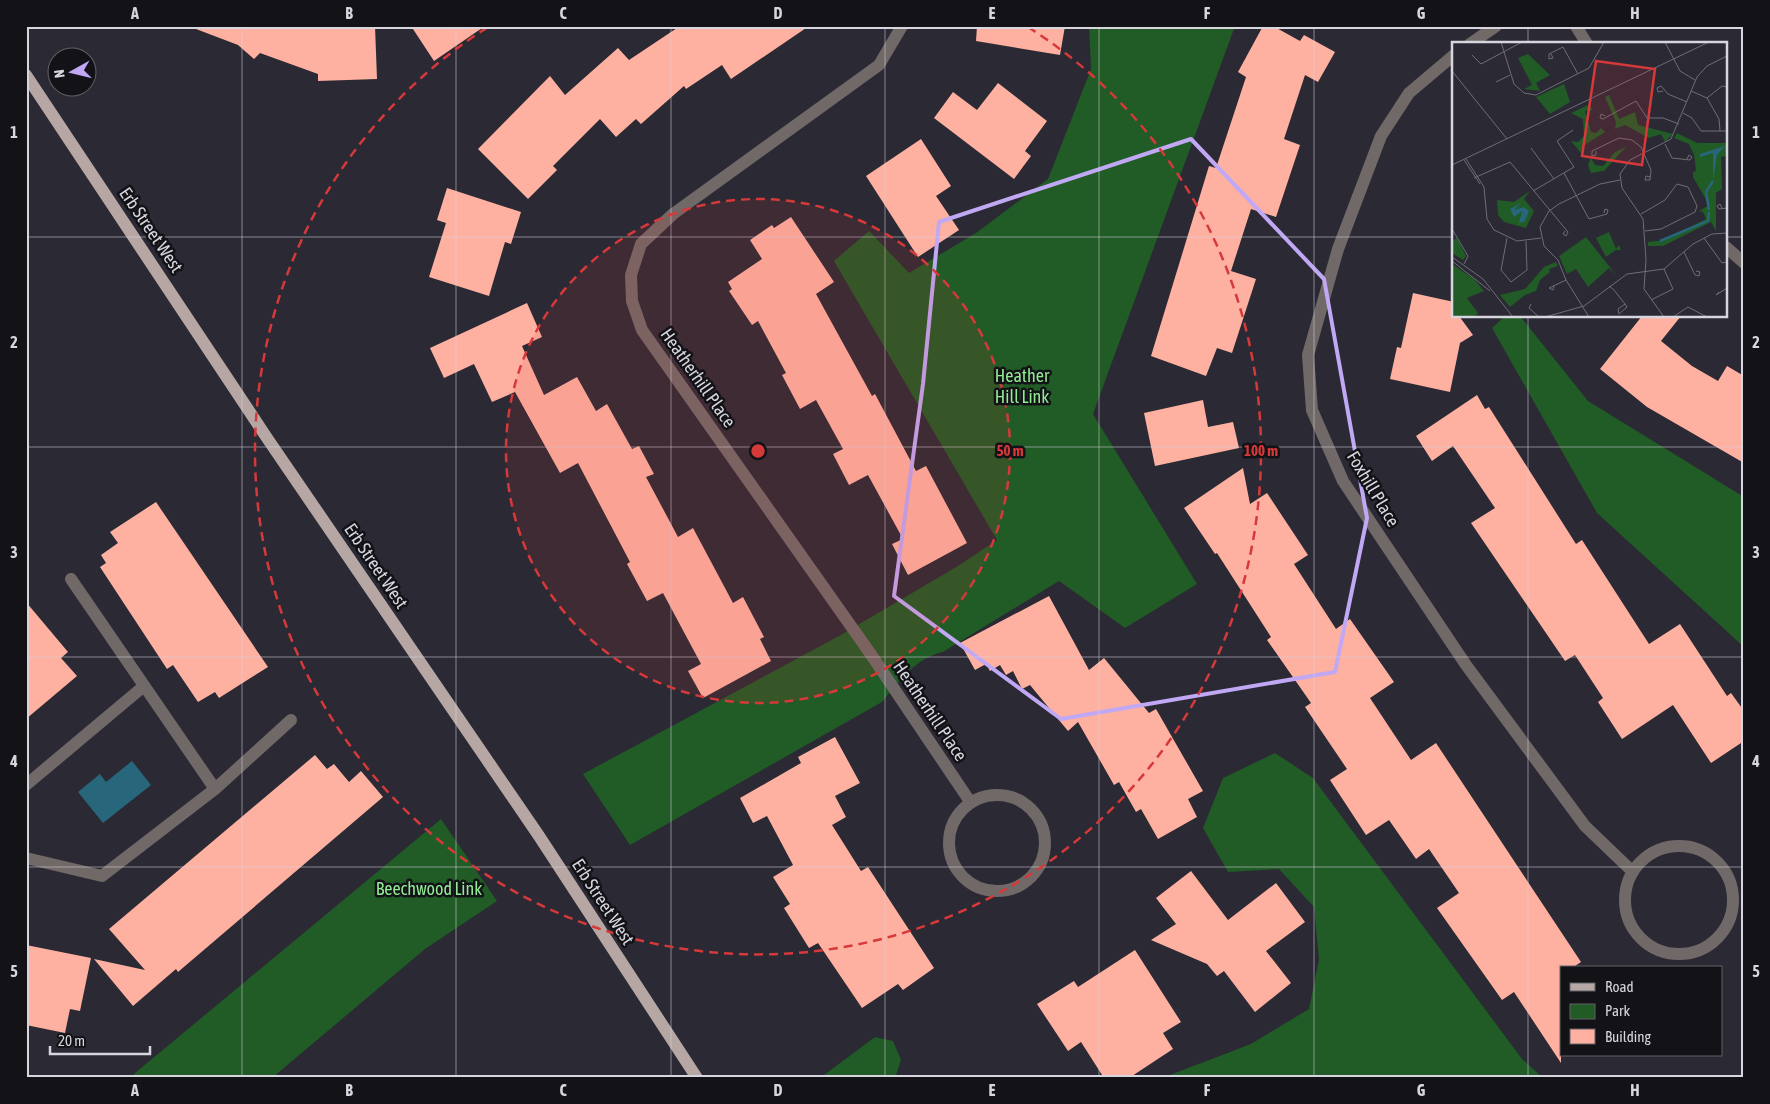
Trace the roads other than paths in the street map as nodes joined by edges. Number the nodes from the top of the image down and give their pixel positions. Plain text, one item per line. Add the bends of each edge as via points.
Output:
1 (902, 26) edge
2 (1496, 26) edge
3 (1576, 26) edge
4 (1473, 42) edge
5 (1586, 42) edge
6 (1452, 57) edge
7 (26, 75) edge
8 (1728, 249) edge
9 (1744, 263) edge
10 (71, 579) dead end
11 (144, 686) junction
12 (291, 720) dead end
13 (26, 785) edge
14 (215, 789) junction
15 (971, 803) junction
16 (26, 858) edge
17 (1633, 872) junction
18 (698, 1078) edge

1 - 15 street, Heatherhill Place via 880,65 673,214 641,244 631,275 632,301 642,330
2 - 4 street
3 - 5 street
6 - 17 street, Foxhill Place via 1409,93 1381,136 1338,249 1308,355 1312,410 1343,481 1466,665 1585,826
7 - 18 main road, Erb Street West via 539,836
8 - 9 street
10 - 11 street
11 - 13 street
11 - 14 street
12 - 14 street
14 - 16 street via 102,876
15 - 15 street via 959,814 949,840 950,854 957,869 968,882 988,891 1008,890 1024,884 1038,870 1045,847 1041,823 1020,800 998,795
17 - 17 street via 1625,901 1628,920 1646,944 1663,953 1677,955 1700,951 1718,939 1731,919 1733,892 1724,869 1696,849 1678,846 1661,849 1644,859

